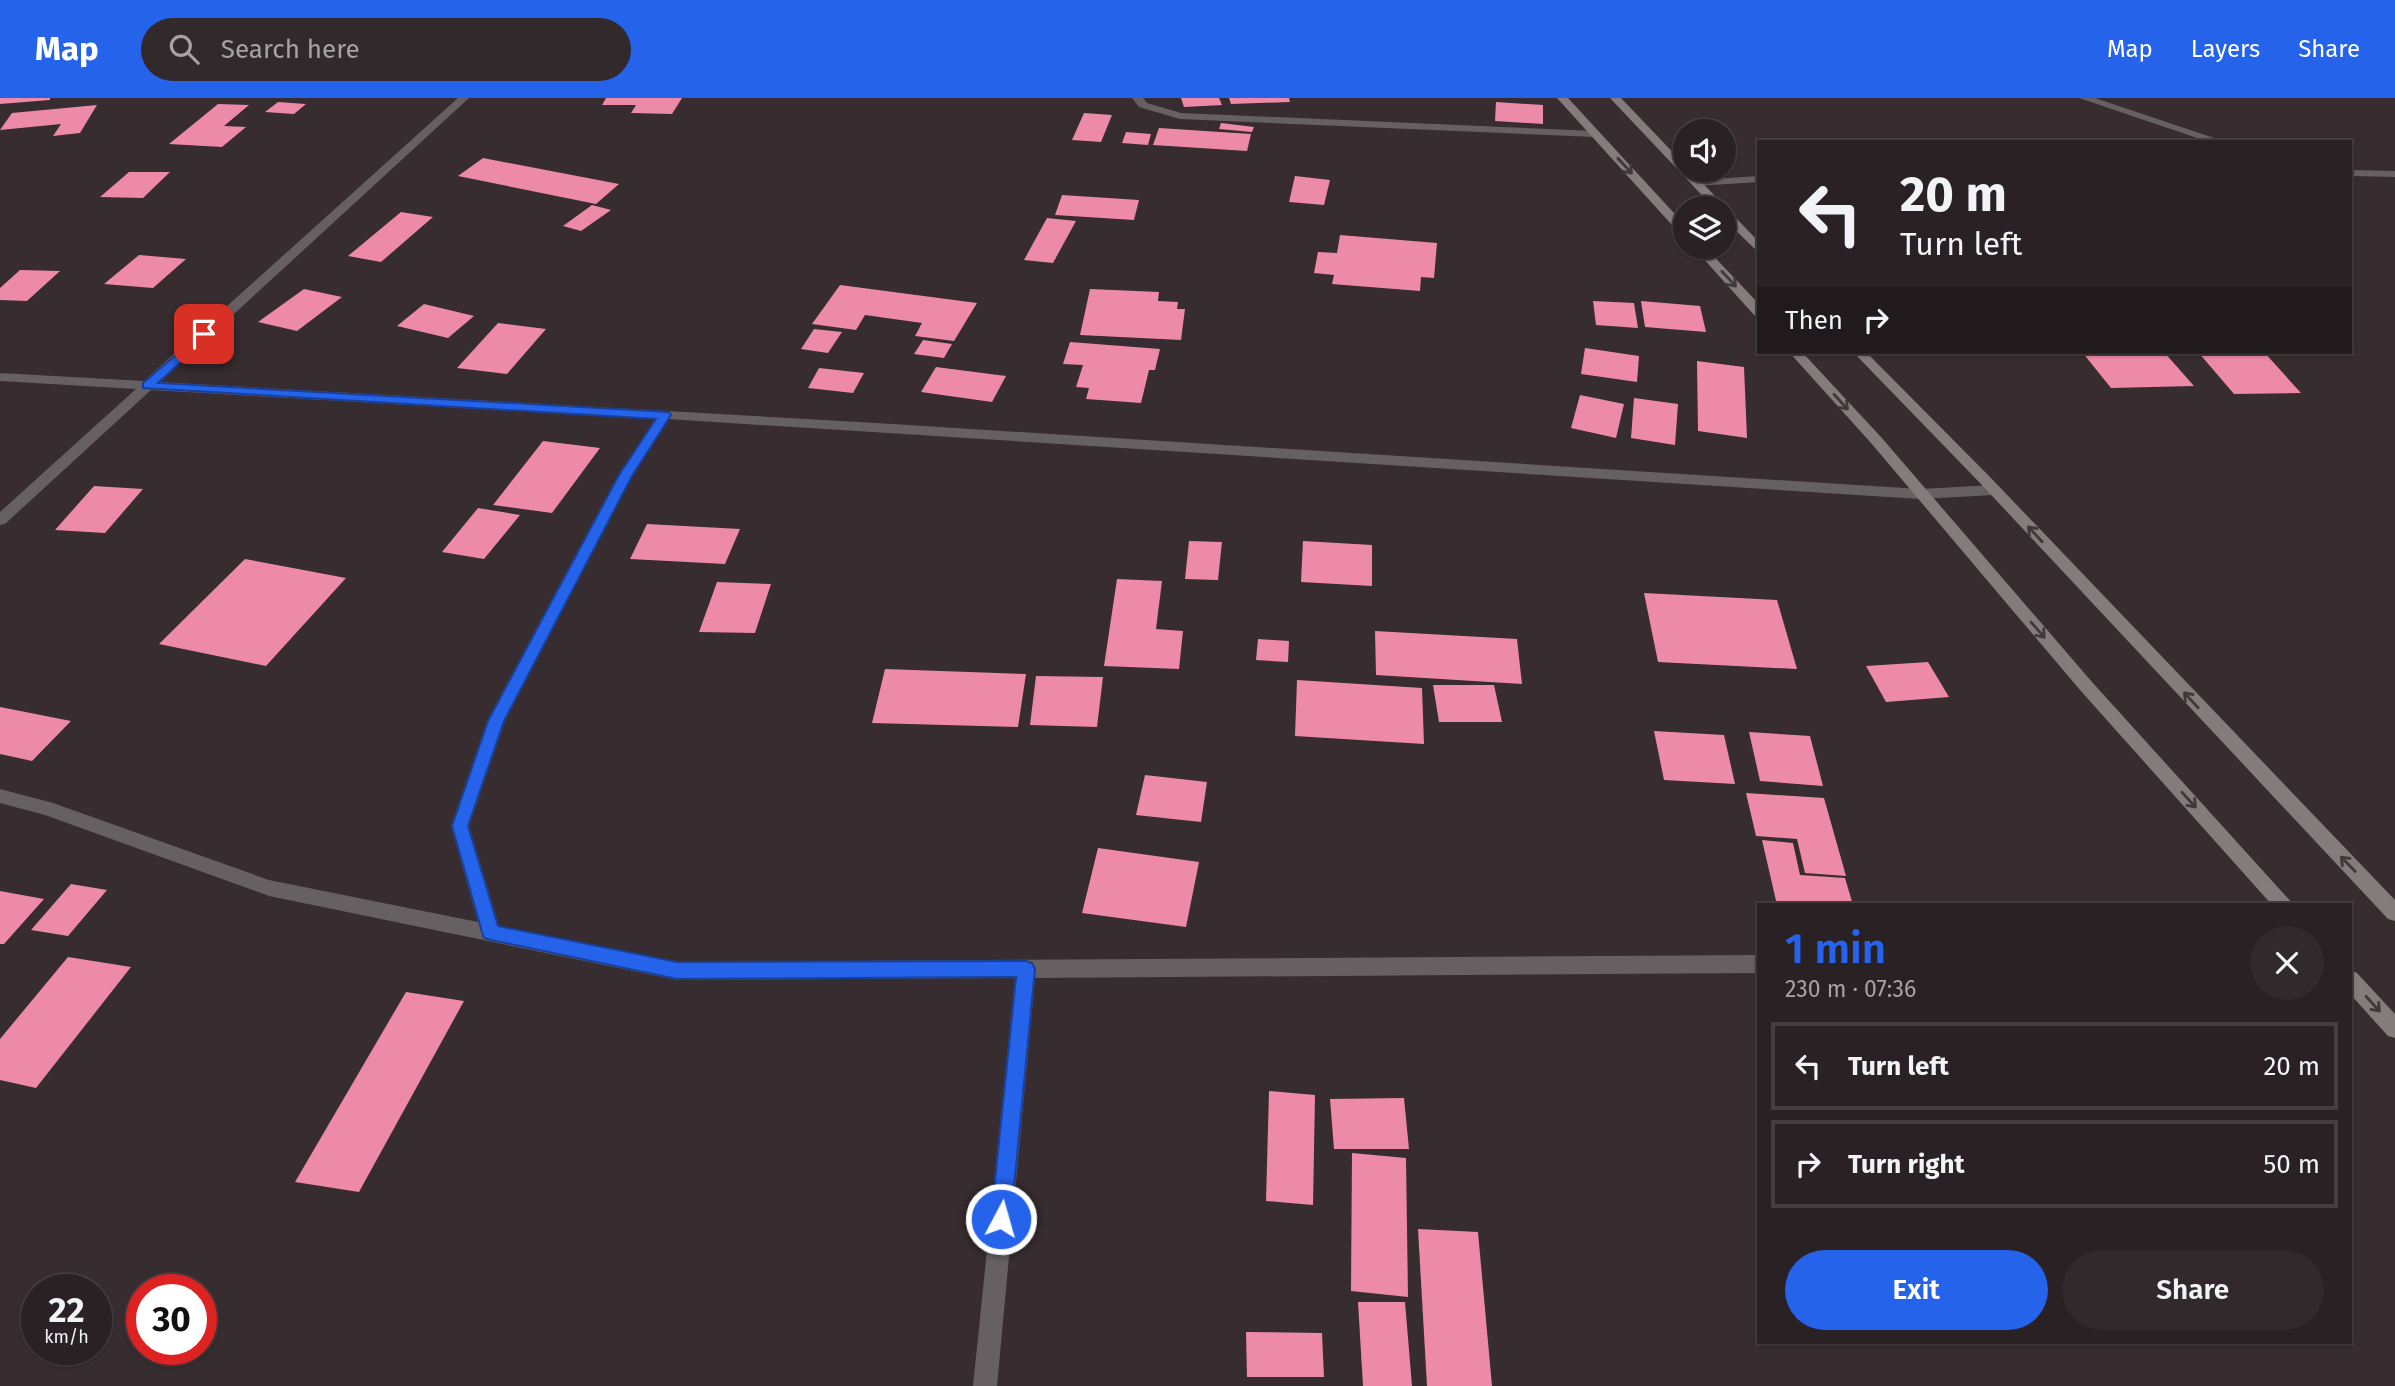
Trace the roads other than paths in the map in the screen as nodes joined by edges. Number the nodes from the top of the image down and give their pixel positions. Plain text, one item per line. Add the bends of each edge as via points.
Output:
1 (464, 98) edge
2 (1137, 98) edge
3 (1562, 98) edge
4 (1615, 98) edge
5 (2084, 98) edge
6 (1595, 134) junction
7 (2215, 140) edge
8 (2352, 173) edge
9 (2395, 174) edge
10 (1757, 179) edge
11 (1697, 183) junction
12 (1709, 196) edge
13 (1673, 219) edge
14 (1736, 225) edge
15 (1757, 247) edge
16 (1710, 259) edge
17 (1757, 310) edge
18 (1797, 354) edge
19 (1861, 354) edge
20 (0, 377) edge
21 (147, 386) junction
22 (664, 415) junction
23 (1994, 490) junction
24 (1920, 494) junction
25 (0, 520) edge
26 (0, 796) edge
27 (2282, 903) edge
28 (2395, 914) edge
29 (491, 932) junction
30 (1757, 964) edge
31 (1026, 969) junction
32 (2352, 981) edge
33 (2395, 1029) edge
34 (985, 1386) edge

1 - 21 street
2 - 6 street via 1143,105 1180,116
3 - 6 street
4 - 11 street
5 - 7 street
6 -> 13 street
8 - 9 street
10 - 11 street
11 - 12 street
14 - 15 street
16 -> 17 street
18 -> 24 street
19 - 23 street
20 - 21 street
21 - 22 street
21 - 25 street
22 - 24 street
22 - 29 street via 625,475 496,721 464,813 460,826
23 - 24 street
28 -> 23 street
24 -> 27 street
26 - 29 street via 47,808 269,888
29 - 31 street via 677,971
30 - 31 street
31 - 34 street
32 -> 33 street

